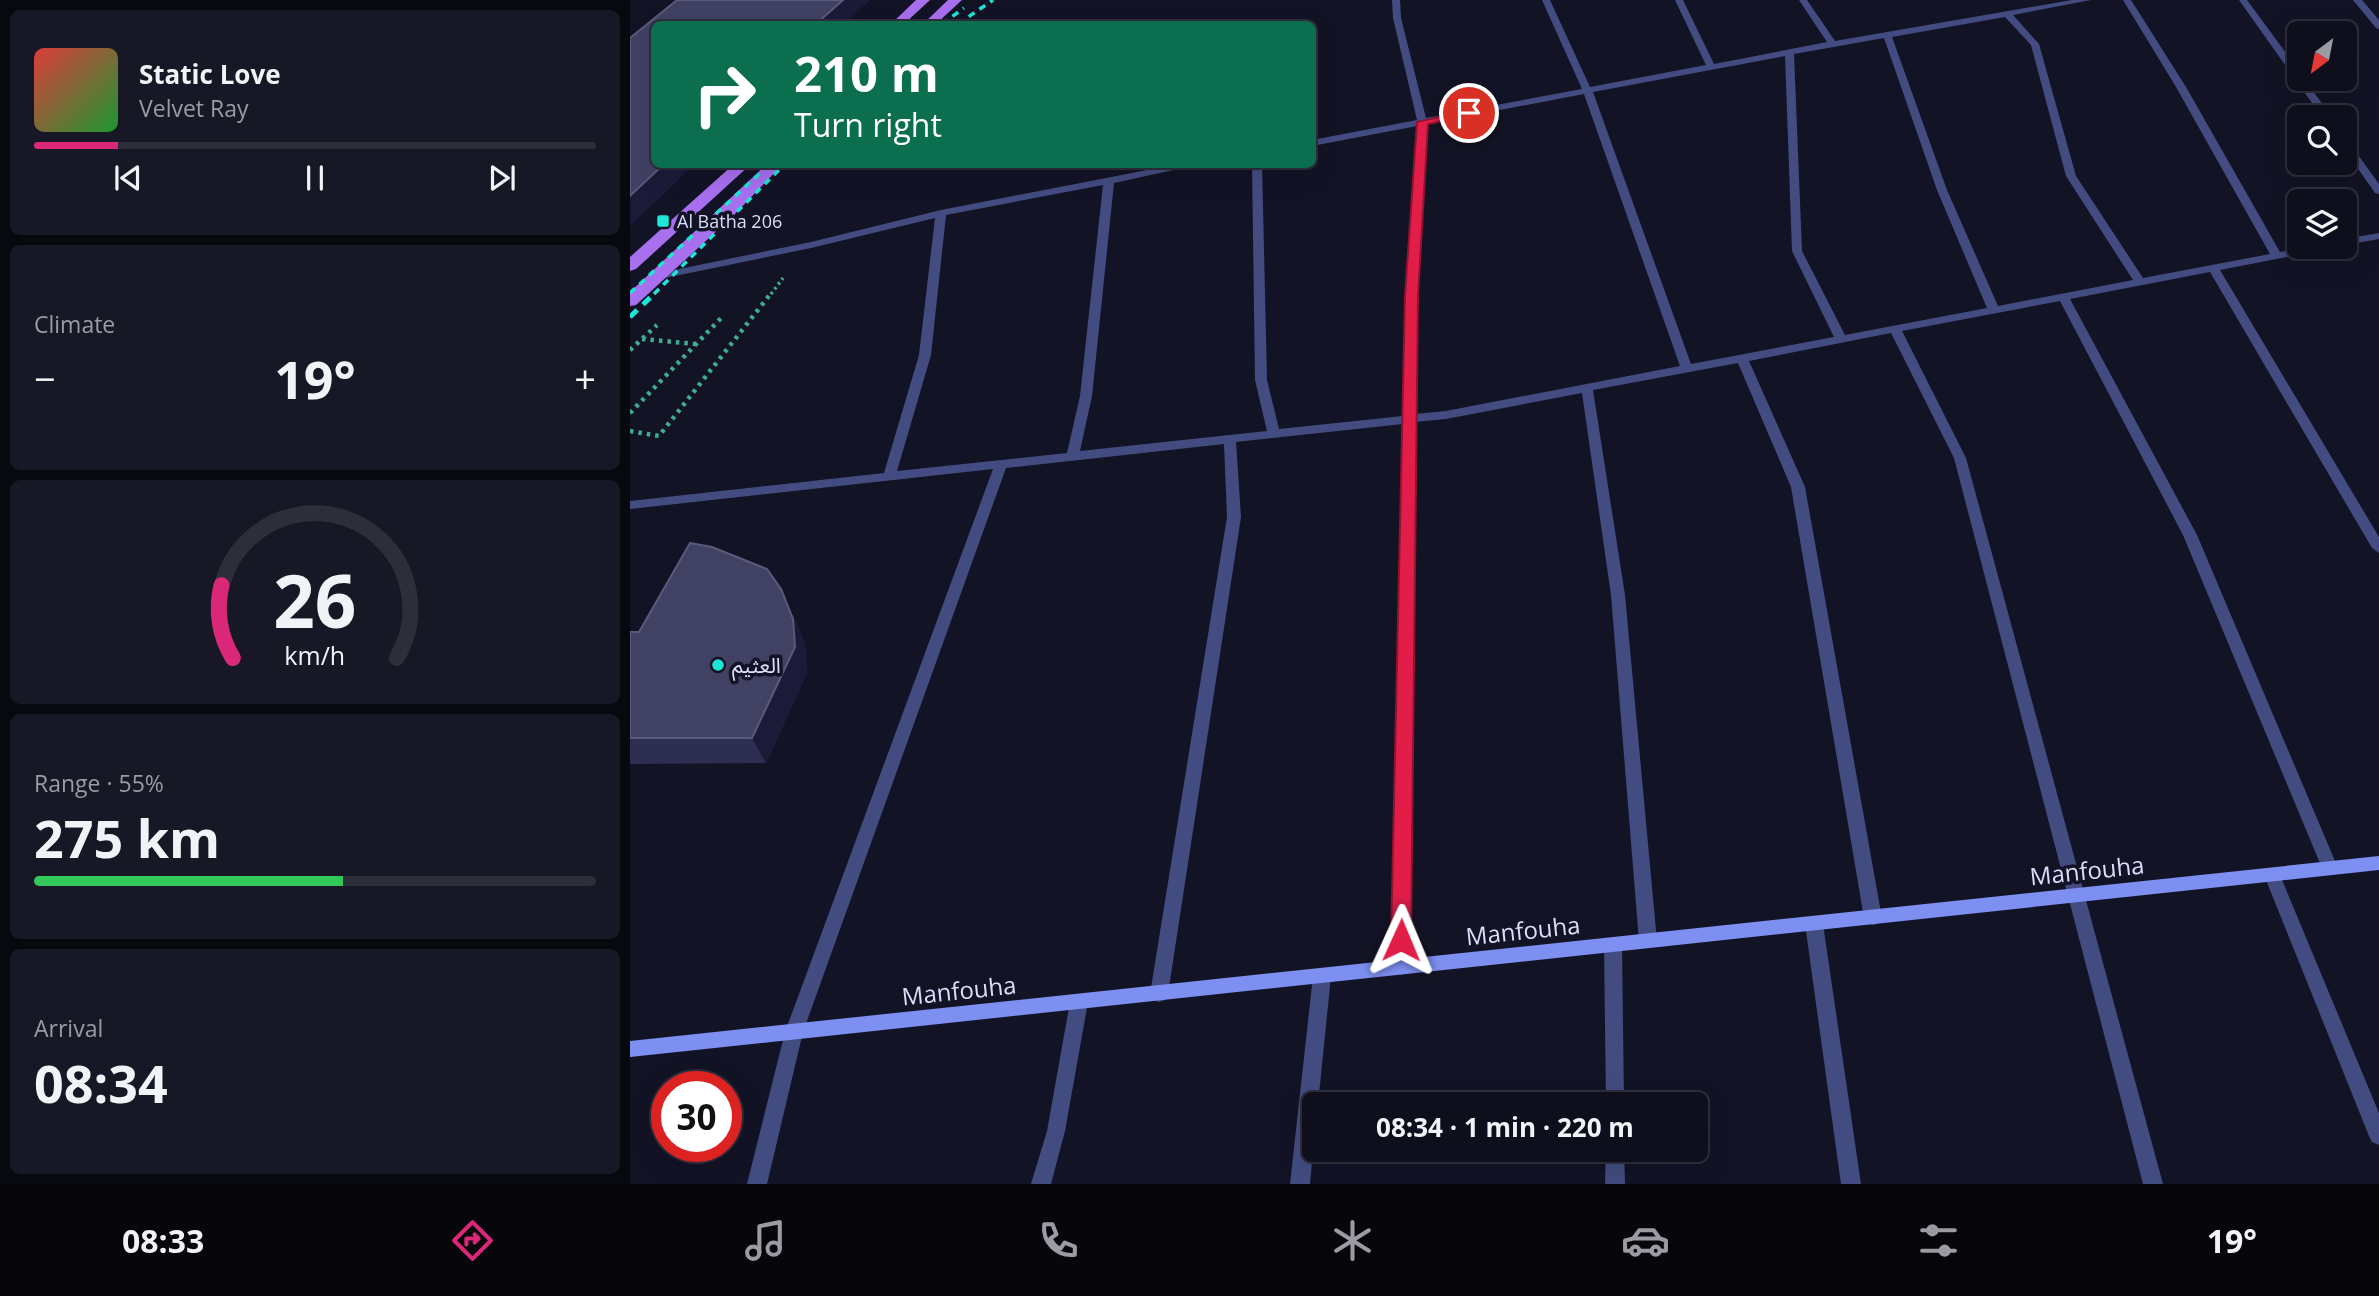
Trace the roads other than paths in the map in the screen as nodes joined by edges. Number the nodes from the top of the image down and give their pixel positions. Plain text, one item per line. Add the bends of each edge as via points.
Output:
1 (924, 0) edge
2 (956, 0) edge
3 (1396, 0) edge
4 (1546, 0) edge
5 (1679, 0) edge
6 (1803, 0) edge
7 (2009, 0) edge
8 (2087, 0) edge
9 (2127, 0) edge
10 (2243, 0) edge
11 (2357, 0) edge
12 (2012, 13) junction
13 (900, 21) edge
14 (932, 21) edge
15 (2379, 26) edge
16 (1887, 35) junction
17 (1833, 44) junction
18 (1789, 52) junction
19 (1711, 67) junction
20 (1587, 90) junction
21 (2318, 105) edge
22 (1422, 122) junction
23 (1316, 142) edge
24 (2357, 160) edge
25 (740, 168) edge
26 (772, 168) edge
27 (1175, 168) edge
28 (1257, 168) edge
29 (1108, 181) junction
30 (2379, 191) edge
31 (941, 213) junction
32 (2375, 237) edge
33 (2357, 240) edge
34 (2379, 248) edge
35 (2287, 254) edge
36 (2276, 256) junction
37 (630, 266) edge
38 (2213, 268) junction
39 (655, 277) junction
40 (2140, 282) junction
41 (2063, 296) junction
42 (630, 301) edge
43 (1994, 310) junction
44 (1895, 329) junction
45 (1841, 339) junction
46 (1742, 358) junction
47 (1687, 369) junction
48 (1587, 388) junction
49 (1410, 419) junction
50 (1274, 434) junction
51 (1230, 439) junction
52 (1072, 457) junction
53 (1001, 465) junction
54 (890, 478) junction
55 (630, 505) edge
56 (2379, 548) edge
57 (2379, 863) edge
58 (2330, 868) junction
59 (2272, 875) junction
60 (2076, 895) junction
61 (1873, 918) junction
62 (1814, 924) junction
63 (1648, 941) junction
64 (1613, 945) junction
65 (1401, 967) junction
66 (1322, 976) junction
67 (1159, 994) junction
68 (1079, 1002) junction
69 (794, 1032) junction
70 (630, 1049) edge
71 (1615, 1092) edge
72 (2379, 1136) edge
73 (1615, 1162) edge
74 (757, 1184) edge
75 (1041, 1184) edge
76 (1300, 1184) edge
77 (1615, 1184) edge
78 (1850, 1184) edge
79 (2153, 1184) edge

1 - 13 main road
2 - 14 main road
3 - 22 street
4 - 20 street
5 - 19 street
6 - 17 street
7 - 12 street
8 - 12 street
9 - 36 street
10 - 21 street
11 - 15 street
12 - 16 street
12 - 40 street via 2035,44 2071,176
16 - 17 street
16 - 43 street via 1942,190
17 - 18 street
18 - 19 street
18 - 45 street via 1797,251
19 - 20 street
20 - 22 street
20 - 47 street
22 - 23 street
22 - 49 street via 1411,296
24 - 30 street
25 - 37 main road
26 - 39 main road
27 - 29 street
28 - 50 street via 1261,380
29 - 31 street
29 - 52 street via 1086,396
31 - 39 street
31 - 54 street via 925,355
32 - 33 street
32 - 34 street
35 - 36 street
36 - 38 street
38 - 40 street
38 - 56 street
39 - 42 main road
40 - 41 street
41 - 43 street
41 - 58 street via 2190,535
43 - 44 street
44 - 45 street
44 - 60 street via 1960,458
45 - 46 street
46 - 47 street
46 - 61 street via 1798,487
47 - 48 street
48 - 49 street
48 - 63 street via 1618,595
49 - 50 street
49 - 65 street
50 - 51 street
51 - 52 street
51 - 67 street via 1234,517
52 - 53 street
53 - 54 street
53 - 69 street
54 - 55 street
57 - 58 street, Manfouha
58 - 59 street, Manfouha
59 - 60 street, Manfouha
59 - 72 street
60 - 61 street, Manfouha
60 - 79 street
61 - 62 street, Manfouha
62 - 63 street, Manfouha
62 - 78 street
63 - 64 street, Manfouha
64 - 65 street, Manfouha
64 - 71 street
65 - 66 street, Manfouha
66 - 67 street, Manfouha
66 - 76 street
67 - 68 street, Manfouha
68 - 69 street, Manfouha
68 - 75 street via 1056,1131
69 - 70 street, Manfouha
69 - 74 street
73 - 77 street

